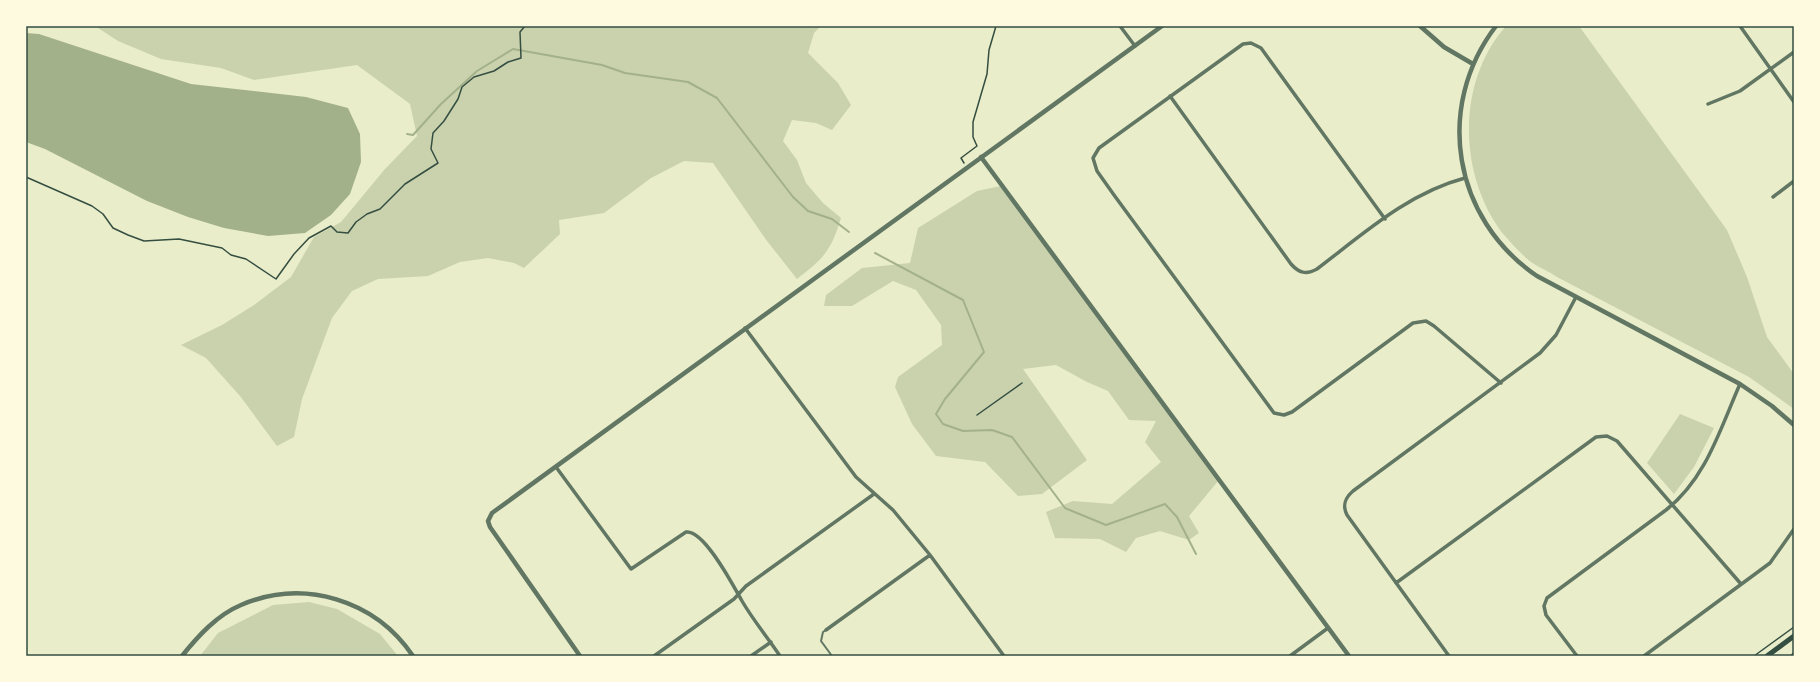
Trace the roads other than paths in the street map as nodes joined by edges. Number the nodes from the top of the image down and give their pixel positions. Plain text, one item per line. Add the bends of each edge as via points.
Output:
1 (1120, 26) edge
2 (1162, 26) edge
3 (1420, 26) edge
4 (1496, 26) edge
5 (1740, 26) edge
6 (1135, 46) junction
7 (1794, 52) edge
8 (1473, 64) junction
9 (1770, 69) junction
10 (1170, 96) junction
11 (1794, 102) edge
12 (1708, 104) dead end
13 (981, 157) junction
14 (1465, 178) junction
15 (1794, 181) edge
16 (1773, 197) dead end
17 (1385, 219) junction
18 (1576, 297) junction
19 (745, 328) junction
20 (1501, 383) junction
21 (1740, 384) junction
22 (1794, 425) edge
23 (556, 467) junction
24 (874, 494) junction
25 (1673, 505) junction
26 (1794, 529) edge
27 (930, 555) junction
28 (1396, 583) junction
29 (1741, 584) junction
30 (739, 594) junction
31 (1328, 628) junction
32 (826, 630) joint
33 (1794, 636) edge
34 (771, 642) junction
35 (656, 655) edge
36 (182, 656) edge
37 (413, 656) edge
38 (580, 656) edge
39 (751, 656) edge
40 (780, 656) edge
41 (832, 656) edge
42 (1004, 656) edge
43 (1290, 656) edge
44 (1349, 656) edge
45 (1450, 656) edge
46 (1577, 656) edge
47 (1644, 656) edge
48 (1767, 656) edge

1 - 6 street
2 - 6 street
3 - 8 street via 1444,47
4 - 8 street
5 - 9 street
6 - 13 street
7 - 9 street
8 - 14 street via 1460,111 1460,149
9 - 11 street
9 - 12 street via 1740,91
10 - 17 street via 1243,44 1255,44 1261,48
10 - 17 street via 1299,271 1307,273 1317,269
10 - 20 street via 1099,148 1093,158 1094,166 1270,410 1279,415 1292,412 1413,323 1421,321 1434,326
13 - 19 street
13 - 31 street
14 - 17 street via 1424,193
14 - 18 street via 1476,207 1503,247 1528,270
15 - 16 street
18 - 20 street via 1548,345 1532,361
18 - 21 street
19 - 23 street
19 - 24 street via 852,472
20 - 28 street via 1353,491 1345,500 1347,515
21 - 22 street
21 - 25 street via 1700,472
23 - 30 street via 631,569 681,534 689,532 704,542
23 - 38 street via 492,513 489,518 490,527
24 - 27 street via 898,516
24 - 30 street via 746,586
25 - 28 street via 1617,441 1600,436
25 - 29 street
25 - 46 street via 1547,598 1544,606 1546,615
26 - 29 street via 1770,563
27 - 32 street
27 - 42 street
28 - 45 street
29 - 47 street
30 - 34 street
30 - 35 street
31 - 43 street
31 - 44 street
32 - 41 lane via 823,632 822,641
33 - 48 main road
34 - 39 street
34 - 40 street
36 - 37 street via 194,641 222,616 240,605 281,594 308,593 341,600 370,614 391,630

